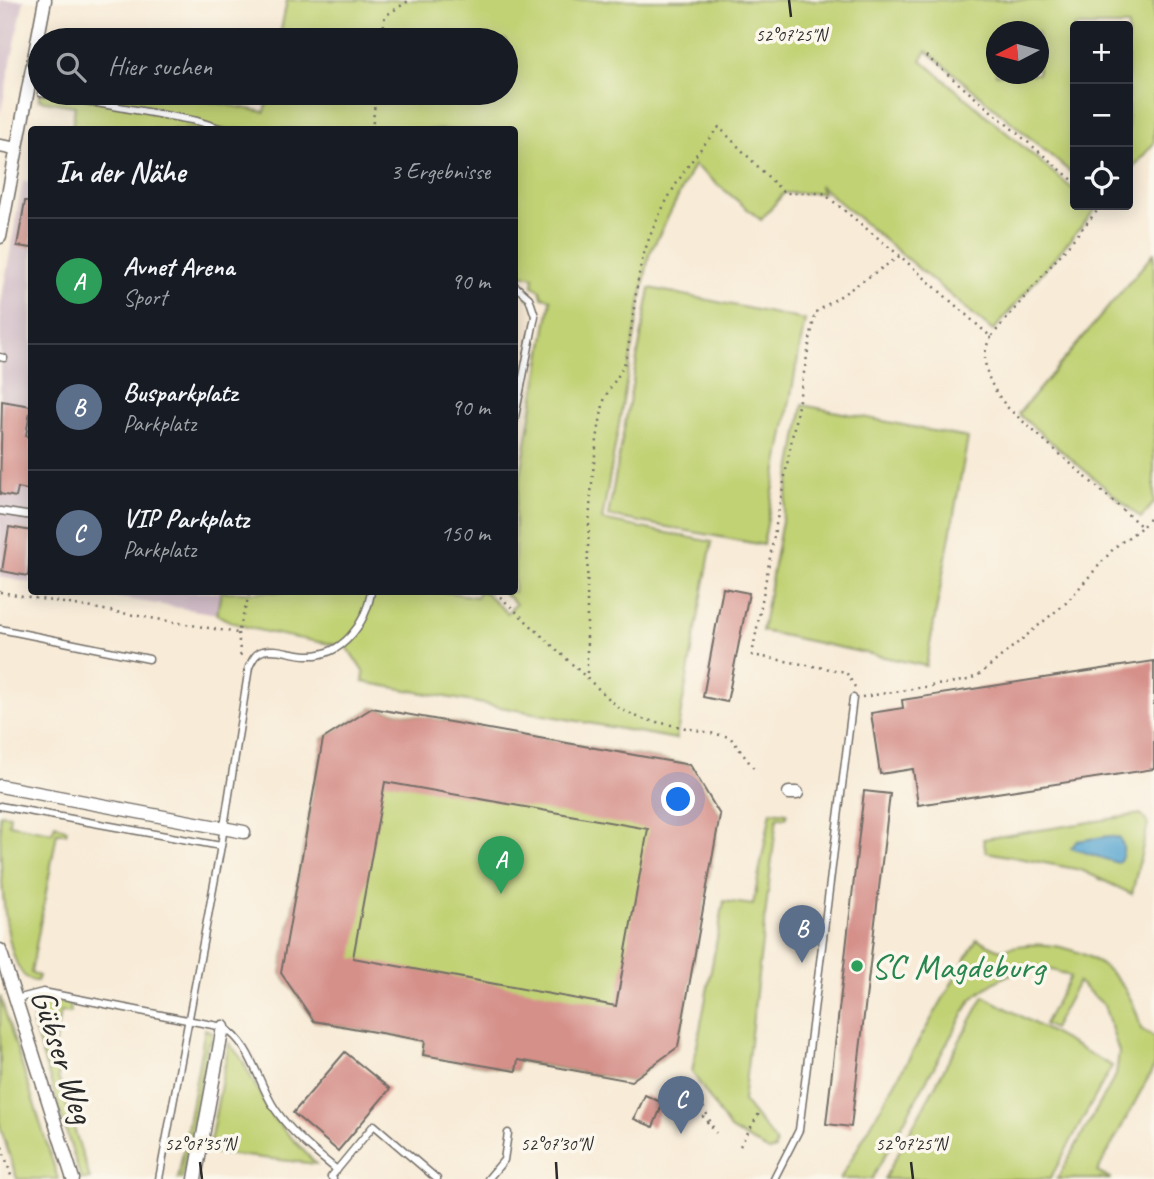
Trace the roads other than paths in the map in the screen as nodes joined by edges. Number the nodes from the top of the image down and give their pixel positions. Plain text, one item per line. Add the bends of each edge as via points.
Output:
1 (45, 0) edge
2 (42, 28) edge
3 (32, 105) edge
4 (109, 105) edge
5 (214, 126) edge
6 (0, 146) edge
7 (17, 149) junction
8 (0, 237) edge
9 (518, 288) edge
10 (518, 402) edge
11 (0, 511) edge
12 (28, 515) edge
13 (370, 595) edge
14 (0, 629) edge
15 (149, 659) dead end
16 (853, 698) road end
17 (0, 786) edge
18 (0, 806) edge
19 (224, 828) junction
20 (244, 832) dead end
21 (221, 846) junction
22 (0, 950) edge
23 (16, 999) junction
24 (189, 1018) junction
25 (223, 1027) junction
26 (508, 1133) dead end
27 (337, 1170) junction
28 (73, 1179) edge
29 (159, 1179) edge
30 (195, 1179) edge
31 (333, 1179) edge
32 (437, 1179) edge
33 (488, 1179) edge
34 (774, 1179) edge

1 - 2 street
3 - 7 street
4 - 5 lane
6 - 7 street
7 - 8 street
9 - 10 lane via 529,298 535,316
11 - 12 lane
13 - 19 lane via 363,620 339,646 315,655 264,650 256,655 248,671
14 - 15 lane
16 - 34 lane via 799,1130
17 - 19 street
18 - 21 lane
19 - 20 street
19 - 21 lane
21 - 24 lane
22 - 23 street, Gübser Weg
23 - 24 lane via 43,992
23 - 28 street, Gübser Weg
24 - 25 lane
24 - 29 lane
25 - 27 lane via 245,1048 263,1089 286,1124
25 - 30 street
26 - 33 lane via 504,1160
27 - 31 lane
27 - 32 lane via 374,1125

